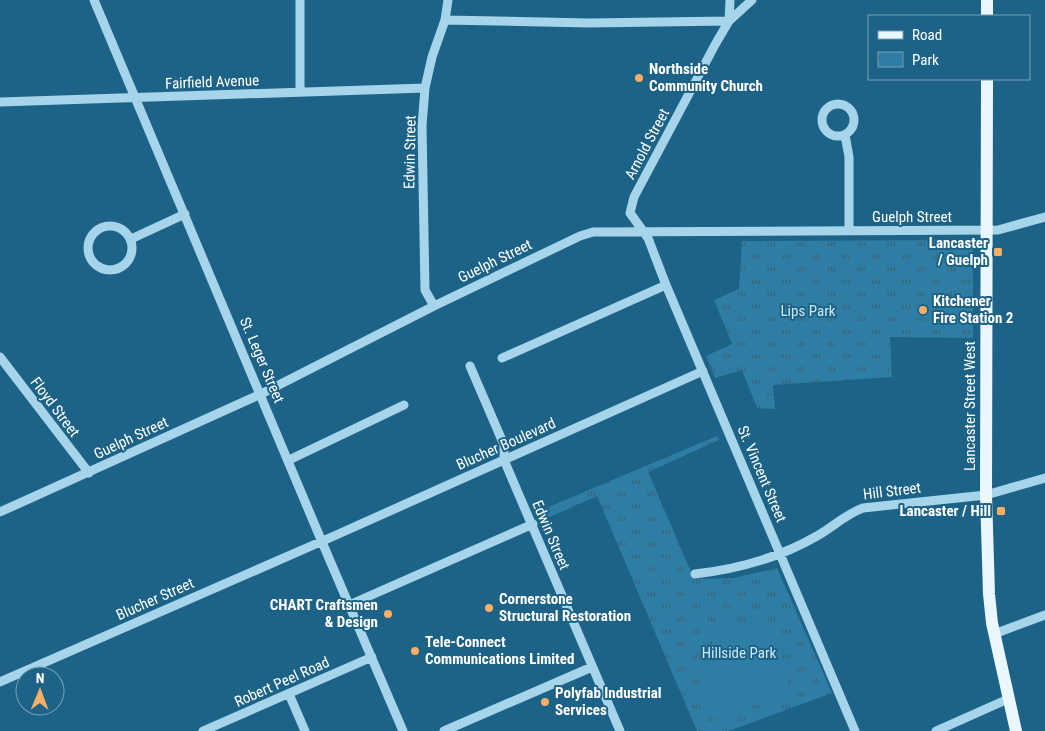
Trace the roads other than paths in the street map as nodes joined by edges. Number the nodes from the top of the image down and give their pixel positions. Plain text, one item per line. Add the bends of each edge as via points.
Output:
1 (94, 0) edge
2 (300, 0) edge
3 (448, 0) edge
4 (730, 0) edge
5 (752, 0) edge
6 (987, 0) edge
7 (987, 15) edge
8 (445, 20) junction
9 (730, 21) junction
10 (987, 80) edge
11 (425, 88) junction
12 (300, 92) junction
13 (134, 98) junction
14 (0, 102) edge
15 (845, 135) dead end
16 (185, 214) junction
17 (1045, 217) edge
18 (641, 230) junction
19 (988, 230) junction
20 (849, 231) junction
21 (131, 239) junction
22 (666, 285) junction
23 (434, 306) junction
24 (0, 357) edge
25 (502, 358) dead end
26 (470, 366) dead end
27 (703, 370) junction
28 (261, 394) junction
29 (404, 405) dead end
30 (289, 460) junction
31 (504, 460) junction
32 (89, 473) junction
33 (1045, 478) edge
34 (986, 495) junction
35 (0, 512) edge
36 (533, 524) junction
37 (322, 542) junction
38 (781, 554) junction
39 (695, 574) dead end
40 (349, 605) junction
41 (1045, 615) edge
42 (994, 634) junction
43 (372, 658) junction
44 (592, 667) junction
45 (0, 682) edge
46 (289, 694) junction
47 (1008, 699) junction
48 (221, 727) edge
49 (203, 731) edge
50 (305, 731) edge
51 (404, 731) edge
52 (444, 731) edge
53 (620, 731) edge
54 (855, 731) edge
55 (936, 731) edge
56 (1016, 731) edge

1 - 13 street, St. Leger Street
2 - 12 street
3 - 8 street, Edwin Street
4 - 9 street
5 - 9 street, Arnold Street
6 - 7 main road
8 - 9 street
8 - 11 street, Edwin Street
9 - 18 street, Arnold Street via 634,197 630,213
10 - 19 main road, Lancaster Street West
11 - 12 street, Fairfield Avenue
11 - 23 street, Edwin Street via 422,126 423,255 425,290
12 - 13 street, Fairfield Avenue
13 - 14 street, Fairfield Avenue
13 - 16 street, St. Leger Street
15 - 20 street via 849,157
16 - 21 street
16 - 28 street, St. Leger Street
17 - 19 street, Guelph Street via 1004,230
18 - 20 street, Guelph Street
18 - 22 street, St. Vincent Street via 648,238
18 - 23 street, Guelph Street via 592,232 580,236
19 - 20 street, Guelph Street
19 - 34 main road, Lancaster Street West
21 - 21 street via 124,230 102,227 92,234 88,245 89,257 96,266 107,271 119,269 128,262 133,251
22 - 25 street
22 - 27 street, St. Vincent Street
23 - 28 street, Guelph Street
24 - 32 street, Floyd Street
26 - 31 street, Edwin Street via 504,444
27 - 31 street, Blucher Boulevard
27 - 38 street, St. Vincent Street
28 - 30 street, St. Leger Street
28 - 32 street, Guelph Street
29 - 30 street
30 - 37 street, St. Leger Street
31 - 36 street, Edwin Street
31 - 37 street, Blucher Boulevard
32 - 35 street, Guelph Street
33 - 34 street, Hill Street
34 - 38 street, Hill Street via 864,508 848,514 820,535
34 - 42 main road, Lancaster Street West via 988,594
36 - 40 street
36 - 44 street, Edwin Street
37 - 40 street, St. Leger Street
37 - 45 street, Blucher Street
38 - 39 street, Hill Street via 730,570
38 - 54 street, St. Vincent Street
40 - 43 street, St. Leger Street
41 - 42 street
42 - 47 main road, Lancaster Street West
43 - 46 street, Robert Peel Road
43 - 51 street, St. Leger Street
44 - 52 street
44 - 53 street, Edwin Street
46 - 48 street, Robert Peel Road
46 - 50 street
47 - 55 street
47 - 56 main road, Lancaster Street West
48 - 49 street, Robert Peel Road

